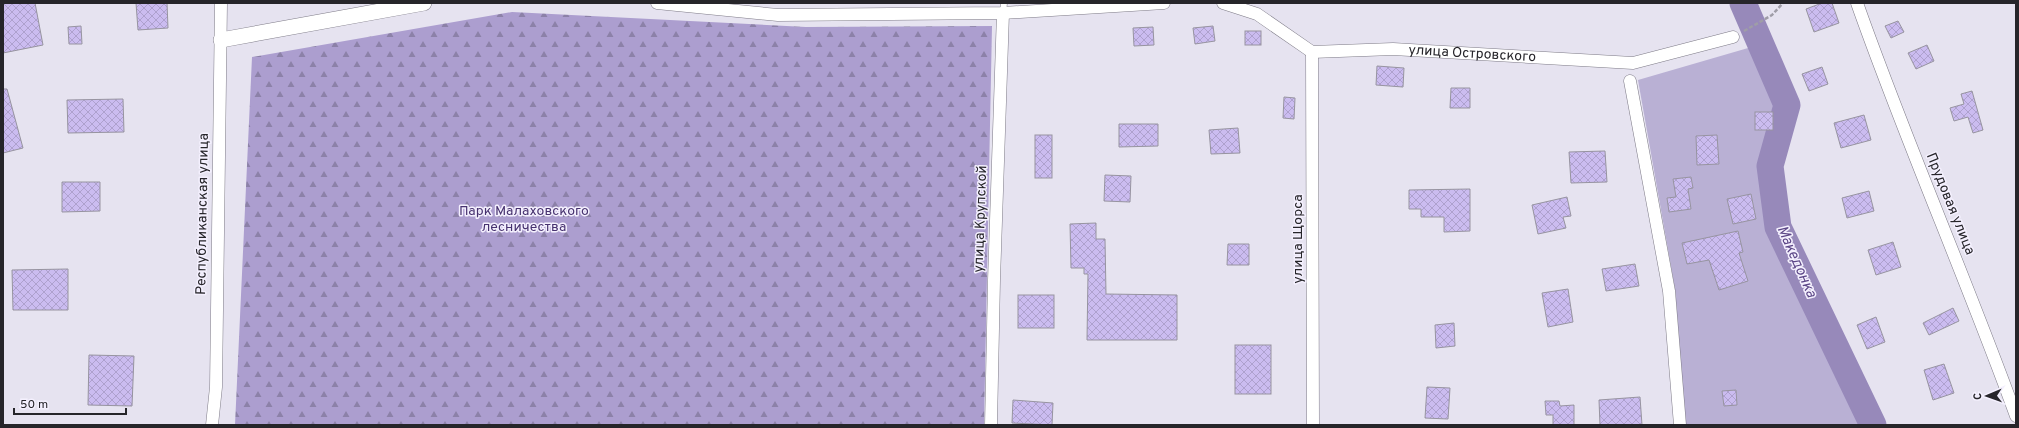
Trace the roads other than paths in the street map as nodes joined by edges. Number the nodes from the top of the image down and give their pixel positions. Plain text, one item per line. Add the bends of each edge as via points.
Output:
1 (221, 3) edge
2 (424, 3) edge
3 (657, 3) edge
4 (1164, 3) edge
5 (1223, 3) edge
6 (1857, 3) edge
7 (1003, 8) edge
8 (1733, 38) road end
9 (221, 40) junction
10 (1312, 52) junction
11 (1630, 81) dead end
12 (2016, 416) edge
13 (212, 425) edge
14 (991, 425) edge
15 (1313, 425) edge
16 (1680, 425) edge

1 - 9 street, Республиканская улица
2 - 9 street
3 - 7 street via 778,15
4 - 7 street
5 - 10 street via 1257,14
6 - 12 street, Прудовая улица via 1882,74
7 - 14 street, улица Крупской
8 - 10 street, улица Островского via 1633,63 1393,49
9 - 13 street, Республиканская улица via 216,379
10 - 15 street, улица Щорса
11 - 16 street via 1669,290

